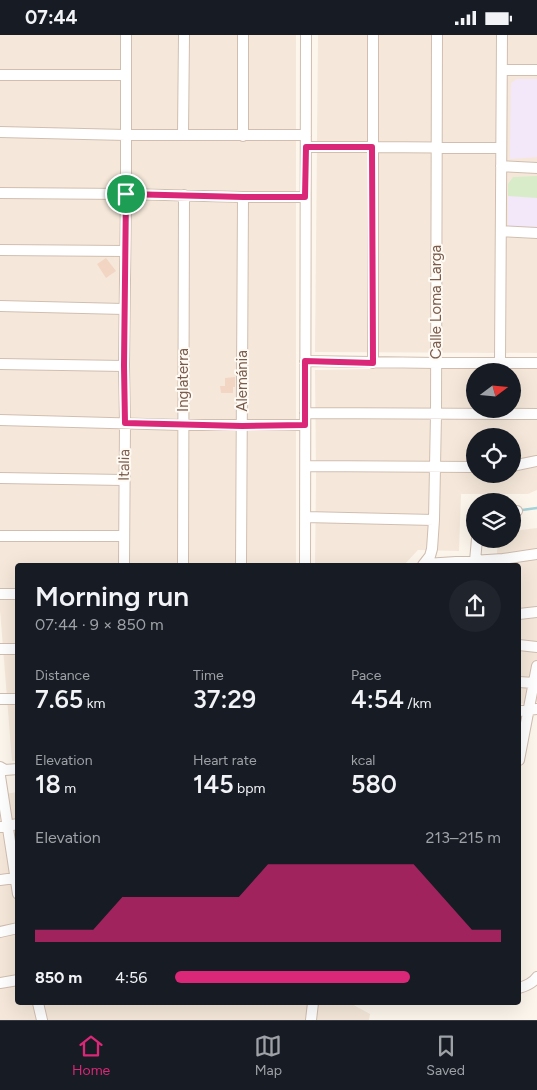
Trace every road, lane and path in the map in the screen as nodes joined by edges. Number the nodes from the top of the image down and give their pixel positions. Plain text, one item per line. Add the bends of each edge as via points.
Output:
1 (126, 35) edge
2 (184, 35) edge
3 (243, 35) edge
4 (306, 35) edge
5 (373, 35) edge
6 (438, 35) edge
7 (502, 35) edge
8 (502, 70) junction
9 (537, 70) edge
10 (0, 75) edge
11 (126, 75) junction
12 (0, 132) edge
13 (183, 134) junction
14 (126, 135) junction
15 (306, 135) junction
16 (243, 136) junction
17 (306, 147) junction
18 (372, 147) junction
19 (438, 147) junction
20 (501, 148) junction
21 (501, 167) junction
22 (537, 168) edge
23 (0, 193) edge
24 (126, 194) junction
25 (184, 195) junction
26 (243, 197) junction
27 (305, 197) junction
28 (501, 231) junction
29 (537, 233) edge
30 (0, 250) edge
31 (125, 251) junction
32 (0, 306) edge
33 (124, 309) junction
34 (305, 361) junction
35 (500, 362) junction
36 (373, 363) junction
37 (436, 363) junction
38 (537, 363) edge
39 (0, 364) edge
40 (124, 366) junction
41 (305, 413) junction
42 (436, 414) junction
43 (537, 414) edge
44 (0, 420) edge
45 (125, 423) junction
46 (183, 425) junction
47 (305, 425) junction
48 (242, 426) junction
49 (537, 461) edge
50 (521, 464) edge
51 (306, 466) junction
52 (435, 466) junction
53 (466, 467) edge
54 (0, 479) edge
55 (124, 480) junction
56 (305, 517) junction
57 (434, 520) junction
58 (124, 536) junction
59 (0, 537) edge
60 (476, 548) edge
61 (537, 554) edge
62 (475, 561) junction
63 (124, 563) edge
64 (183, 563) edge
65 (241, 563) edge
66 (305, 563) edge
67 (425, 563) edge
68 (464, 563) edge
69 (0, 593) edge
70 (15, 594) edge
71 (537, 612) edge
72 (521, 614) edge
73 (521, 645) edge
74 (537, 647) edge
75 (0, 649) edge
76 (15, 649) edge
77 (537, 666) edge
78 (521, 682) edge
79 (534, 683) junction
80 (0, 699) edge
81 (15, 699) edge
82 (528, 710) edge
83 (521, 748) edge
84 (15, 770) edge
85 (1, 772) edge
86 (8, 826) edge
87 (15, 878) joint
88 (0, 880) edge
89 (15, 928) edge
90 (0, 931) edge
91 (537, 977) edge
92 (15, 981) edge
93 (0, 983) edge
94 (521, 988) edge
95 (38, 1005) edge
96 (313, 1005) edge
97 (42, 1020) edge
98 (311, 1020) edge

1 - 11 street, Italia
2 - 13 street
3 - 16 street
4 - 15 street
5 - 18 street
6 - 19 street, Calle Loma Larga
7 - 8 street
8 - 9 street
8 - 20 street
10 - 11 street
11 - 14 street, Italia
12 - 14 street
13 - 14 street
13 - 16 street
14 - 24 street, Italia
15 - 16 street
15 - 17 street
17 - 18 street
17 - 27 street
18 - 19 street
18 - 36 street
19 - 20 street
19 - 37 street, Calle Loma Larga
20 - 21 street
21 - 22 street
21 - 28 street
23 - 24 street
24 - 25 street
24 - 31 street, Italia
25 - 26 street
25 - 46 street, Inglaterra
26 - 27 street
26 - 48 street, Alemánia
27 - 34 street
28 - 29 street
28 - 35 street
30 - 31 street
31 - 33 street, Italia
32 - 33 street
33 - 40 street, Italia
34 - 36 street
34 - 41 street
35 - 37 street
35 - 38 street
36 - 37 street
37 - 42 street, Calle Loma Larga
39 - 40 street
40 - 45 street, Italia
41 - 42 street
41 - 47 street
42 - 43 street
42 - 52 street, Calle Loma Larga
44 - 45 street
45 - 46 street
45 - 55 street, Italia
46 - 48 street
46 - 64 street, Inglaterra
47 - 48 street
47 - 51 street
48 - 65 street, Alemánia
49 - 50 street
51 - 52 street
51 - 56 street
52 - 53 street
52 - 57 street, Calle Loma Larga
54 - 55 street
55 - 58 street, Italia
56 - 57 street
56 - 66 street
57 - 67 street, Calle Loma Larga via 432,549
58 - 59 street
58 - 63 street, Italia
60 - 62 street
61 - 62 street
62 - 68 street
69 - 70 street
71 - 72 street
73 - 74 street
75 - 76 street
77 - 79 street
78 - 79 street
79 - 82 street
80 - 81 street
82 - 83 street
84 - 85 street
85 - 86 street
86 - 87 street
87 - 88 street
89 - 90 street
91 - 94 street
92 - 93 street
95 - 97 street
96 - 98 street

